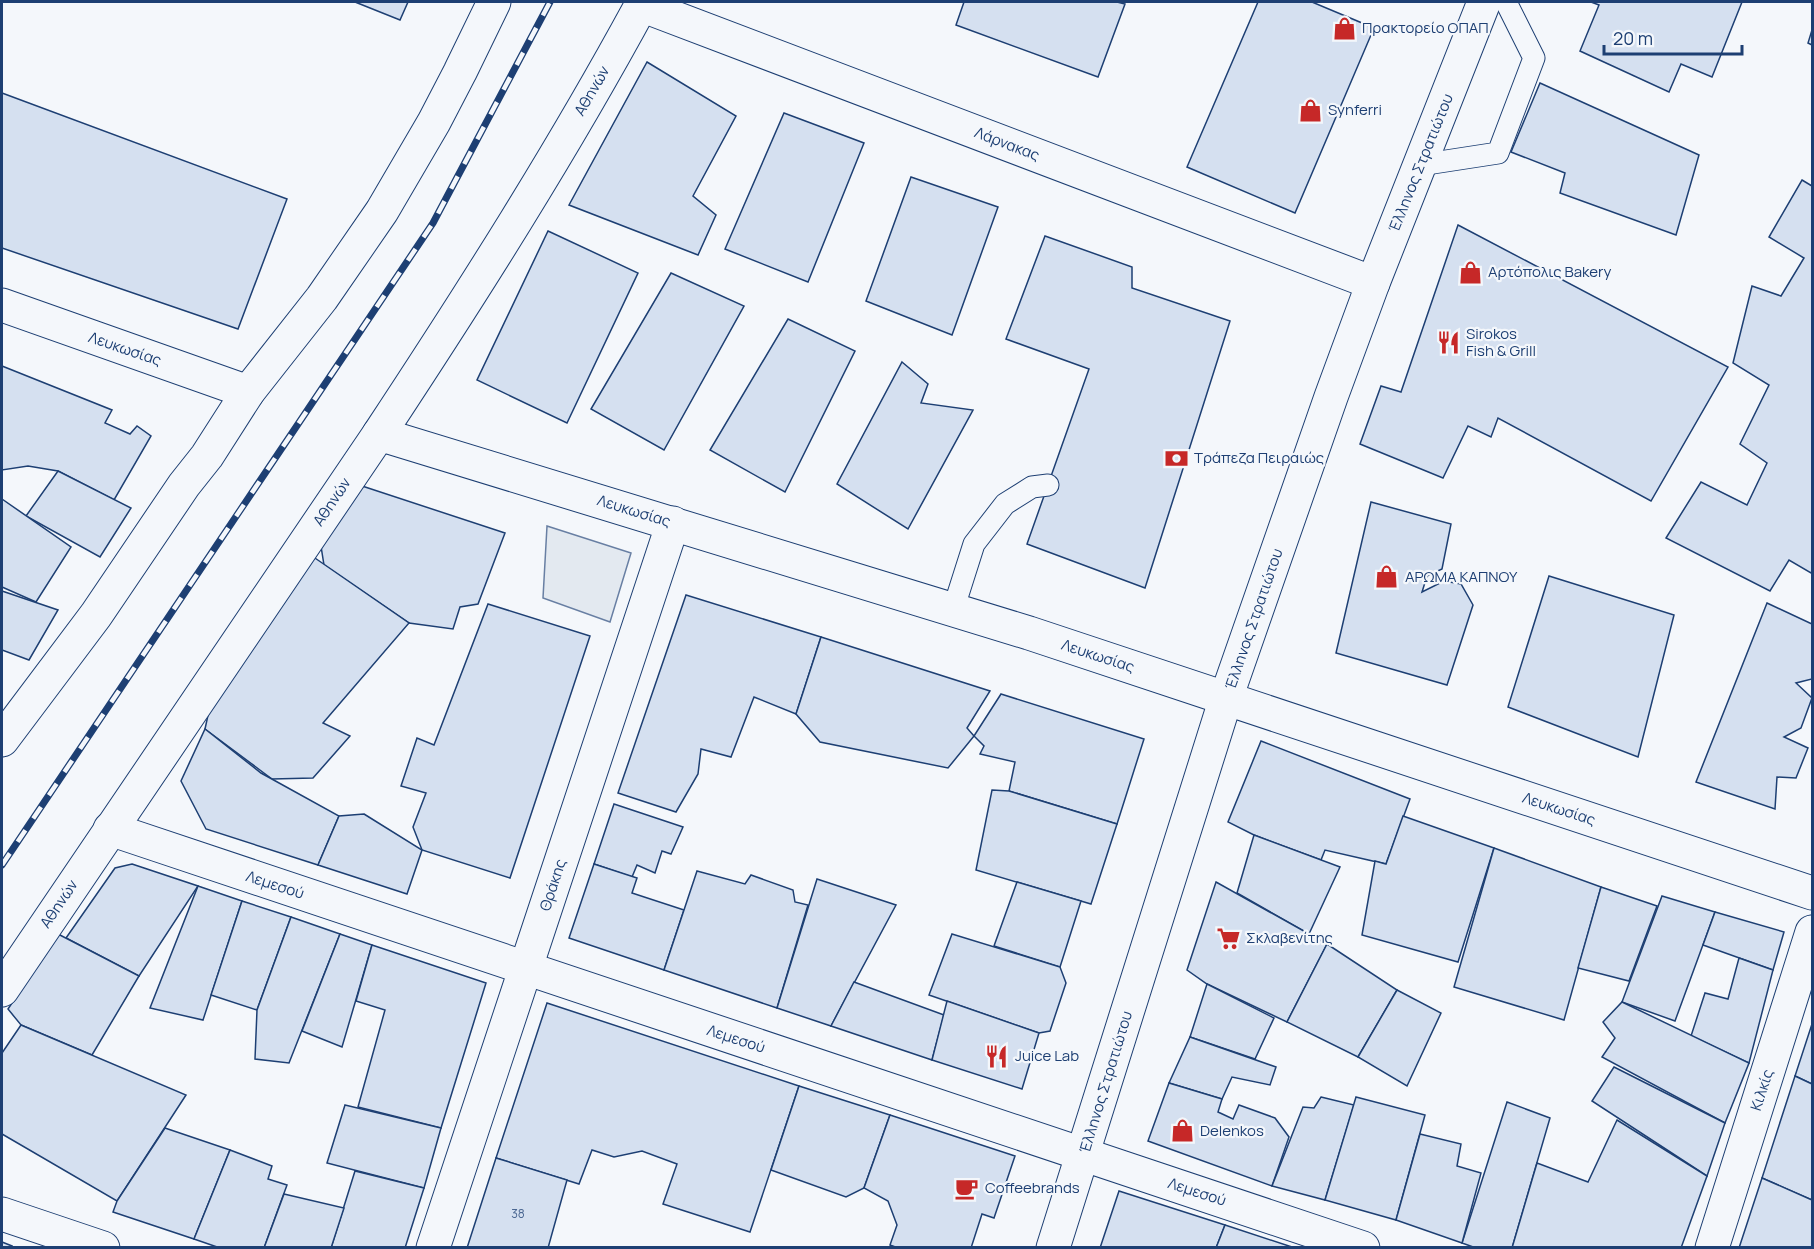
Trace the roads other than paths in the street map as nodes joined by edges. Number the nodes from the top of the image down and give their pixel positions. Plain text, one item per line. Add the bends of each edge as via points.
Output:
1 (494, 2) edge
2 (1484, 2) edge
3 (1506, 2) edge
4 (642, 3) edge
5 (1420, 165) junction
6 (1373, 283) junction
7 (2, 305) edge
8 (248, 392) junction
9 (379, 434) junction
10 (1048, 485) dead end
11 (673, 523) junction
12 (953, 610) junction
13 (1226, 698) junction
14 (2, 740) edge
15 (110, 829) junction
16 (1812, 893) edge
17 (1812, 932) edge
18 (525, 968) junction
19 (2, 990) edge
20 (1083, 1154) junction
21 (2, 1214) edge
22 (103, 1248) edge
23 (433, 1248) edge
24 (1053, 1248) edge
25 (1363, 1248) edge
26 (1712, 1248) edge

1 - 8 street via 434,123 382,211 322,298
2 - 5 street, Έλληνος Στρατιώτου
3 - 5 lane via 1534,58 1497,153
4 - 6 street, Λάρνακας
4 - 9 street, Αθηνών via 464,304
5 - 6 street, Έλληνος Στρατιώτου
6 - 13 street, Έλληνος Στρατιώτου
7 - 8 street, Λευκωσίας
8 - 14 street via 96,615
9 - 11 street, Λευκωσίας
9 - 15 street, Αθηνών
10 - 12 lane via 1032,487 1005,504 974,544
11 - 12 street, Λευκωσίας
11 - 18 street, Θράκης
12 - 13 street, Λευκωσίας
13 - 16 street, Λευκωσίας
13 - 20 street, Έλληνος Στρατιώτου
15 - 18 street, Λεμεσού
15 - 19 street, Αθηνών
17 - 26 street, Κιλκίς
18 - 20 street, Λεμεσού
18 - 23 street, Θράκης
20 - 24 street, Έλληνος Στρατιώτου
20 - 25 street, Λεμεσού
21 - 22 street

